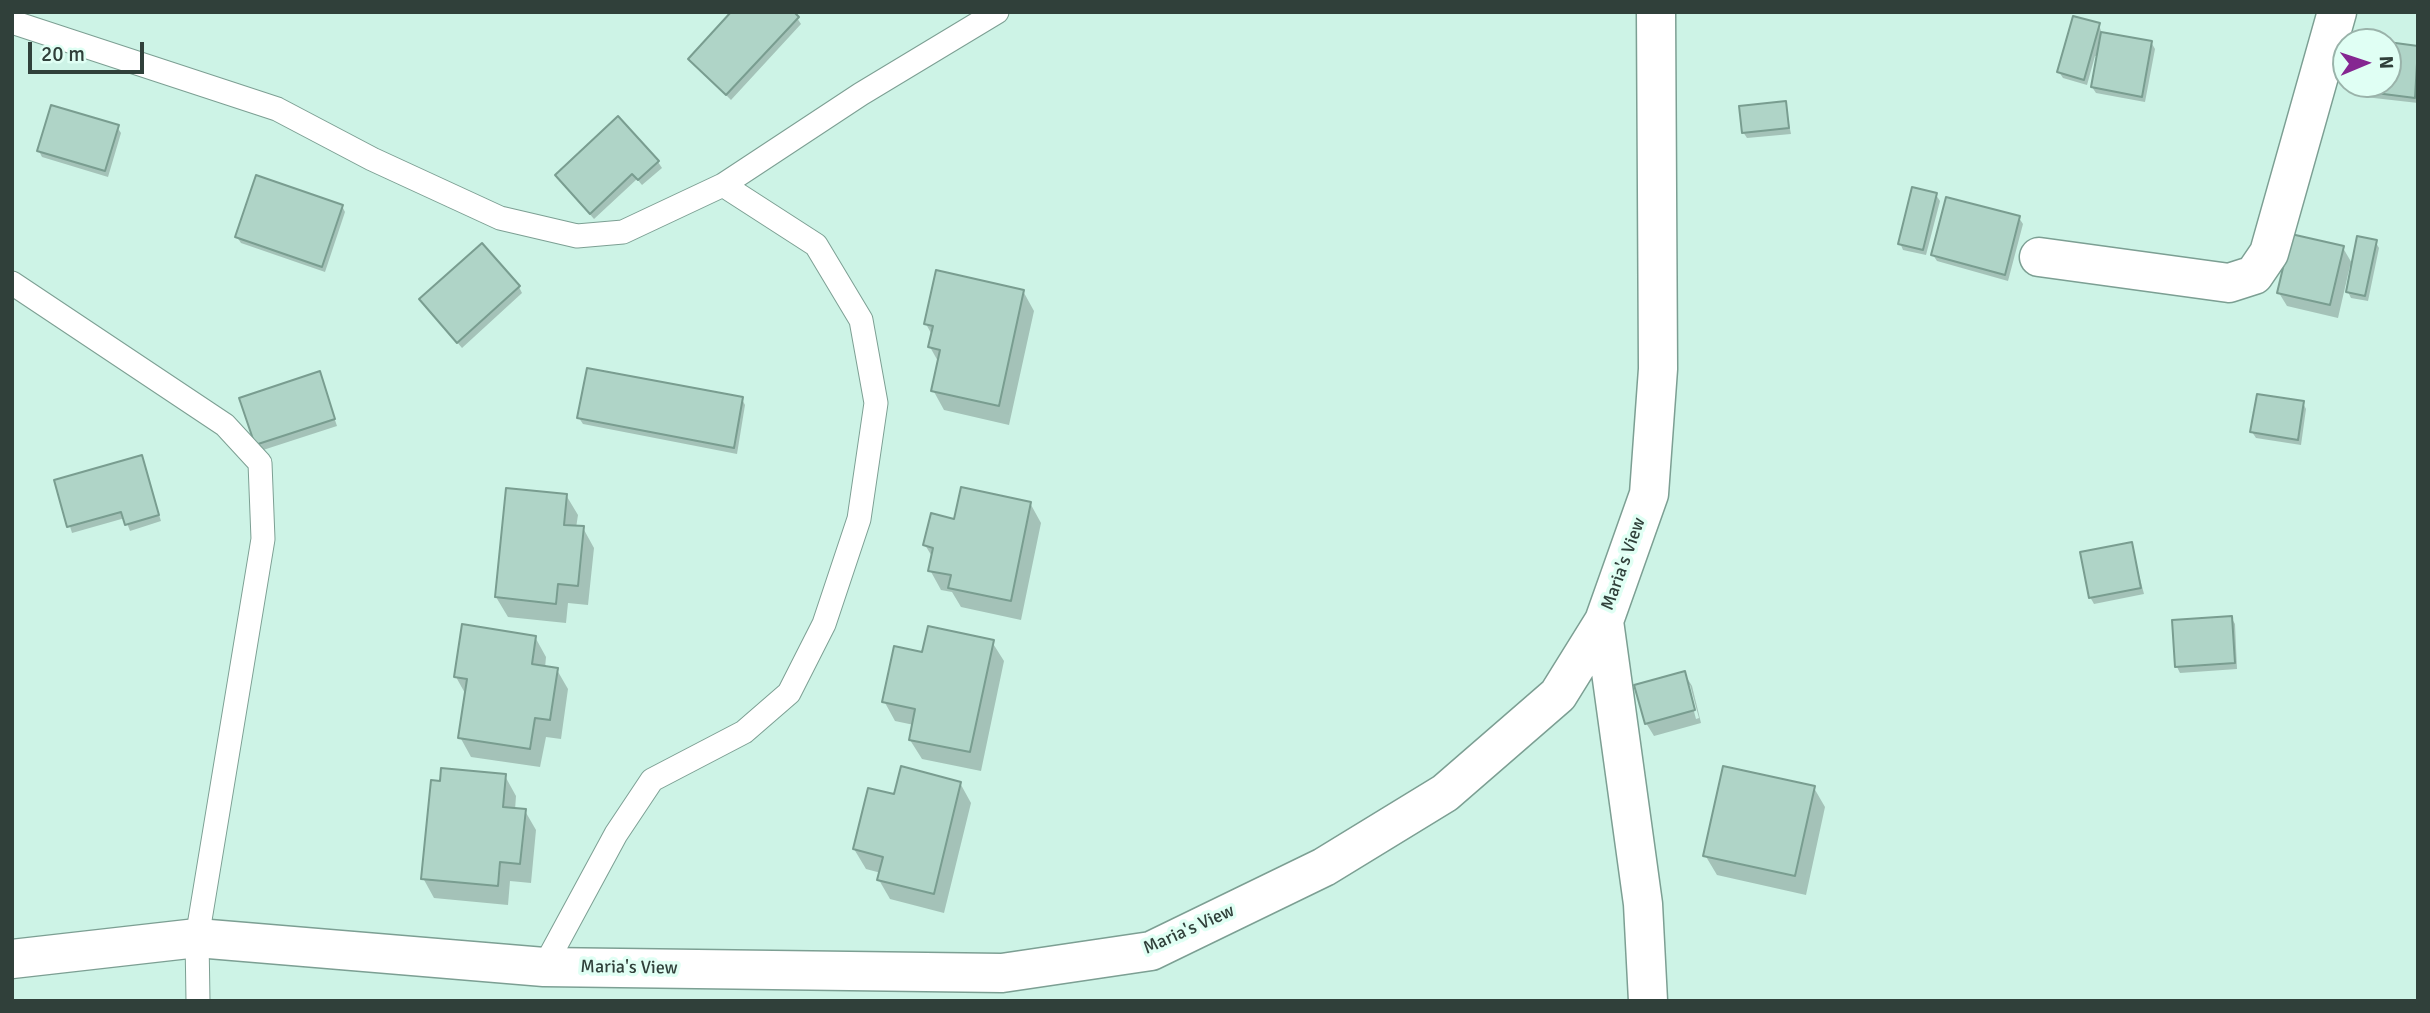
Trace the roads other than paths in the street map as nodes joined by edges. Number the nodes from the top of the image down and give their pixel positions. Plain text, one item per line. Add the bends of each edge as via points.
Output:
1 (997, 12) edge
2 (1656, 12) edge
3 (2337, 12) edge
4 (12, 22) edge
5 (723, 185) junction
6 (2039, 257) dead end
7 (12, 284) edge
8 (1604, 621) junction
9 (197, 938) junction
10 (12, 959) edge
11 (544, 967) junction
12 (198, 1001) edge
13 (1648, 1001) edge

1 - 5 lane
2 - 8 street, Maria's View via 1658,369 1649,494
3 - 6 street via 2269,253 2254,275 2229,283
4 - 5 lane via 276,109 500,218 577,236 623,232
5 - 11 lane via 816,245 862,320 876,403 859,519 824,624 789,694 744,732 652,779 616,834
7 - 9 lane via 225,425 260,464 263,539
8 - 11 street, Maria's View via 1558,695 1446,793 1324,867 1151,951 1002,973
8 - 13 street via 1643,904
9 - 10 street, Maria's View
9 - 11 street, Maria's View
9 - 12 lane

